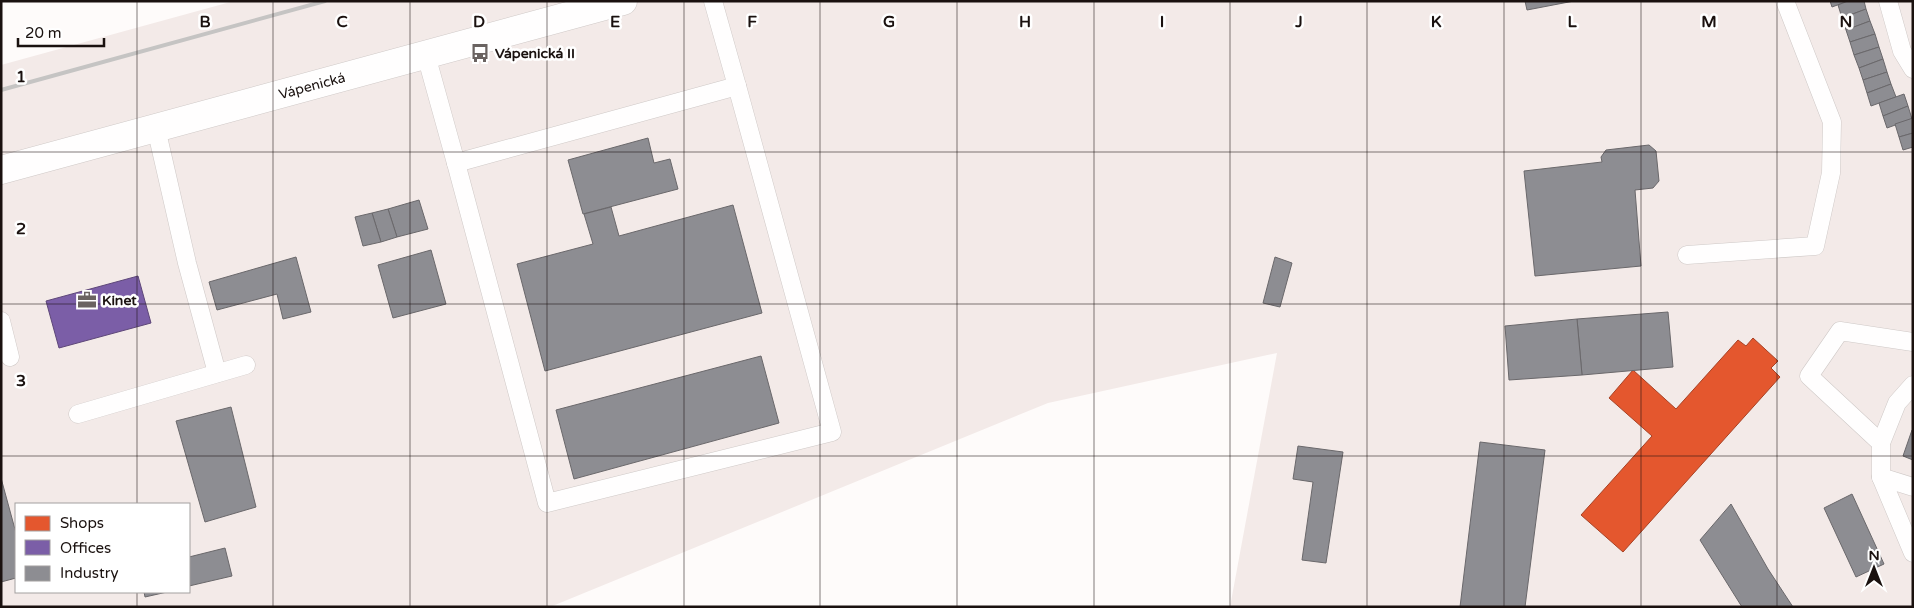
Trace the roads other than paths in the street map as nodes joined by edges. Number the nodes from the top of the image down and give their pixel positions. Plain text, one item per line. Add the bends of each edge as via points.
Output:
1 (623, 1) edge
2 (714, 1) edge
3 (1784, 1) edge
4 (1888, 1) edge
5 (426, 55) junction
6 (1913, 69) edge
7 (737, 86) junction
8 (156, 128) junction
9 (456, 163) junction
10 (1, 170) edge
11 (1687, 256) dead end
12 (1, 321) edge
13 (1913, 342) edge
14 (10, 356) dead end
15 (246, 365) dead end
16 (217, 373) junction
17 (1913, 385) edge
18 (1905, 406) edge
19 (78, 414) dead end
20 (1881, 443) junction
21 (1881, 477) junction
22 (1913, 487) edge
23 (1913, 553) edge

1 - 5 street, Vápenická
2 - 7 lane
3 - 11 lane via 1832,122 1831,173 1815,246
4 - 6 lane via 1902,51
5 - 8 street, Vápenická
5 - 9 lane
7 - 9 lane
7 - 9 lane via 832,432 547,503
8 - 10 street, Vápenická
8 - 16 lane via 187,263
12 - 14 lane
13 - 20 lane via 1840,331 1808,376
15 - 16 lane
16 - 19 lane
17 - 18 lane
18 - 20 lane
20 - 21 lane
21 - 22 lane
21 - 23 lane

